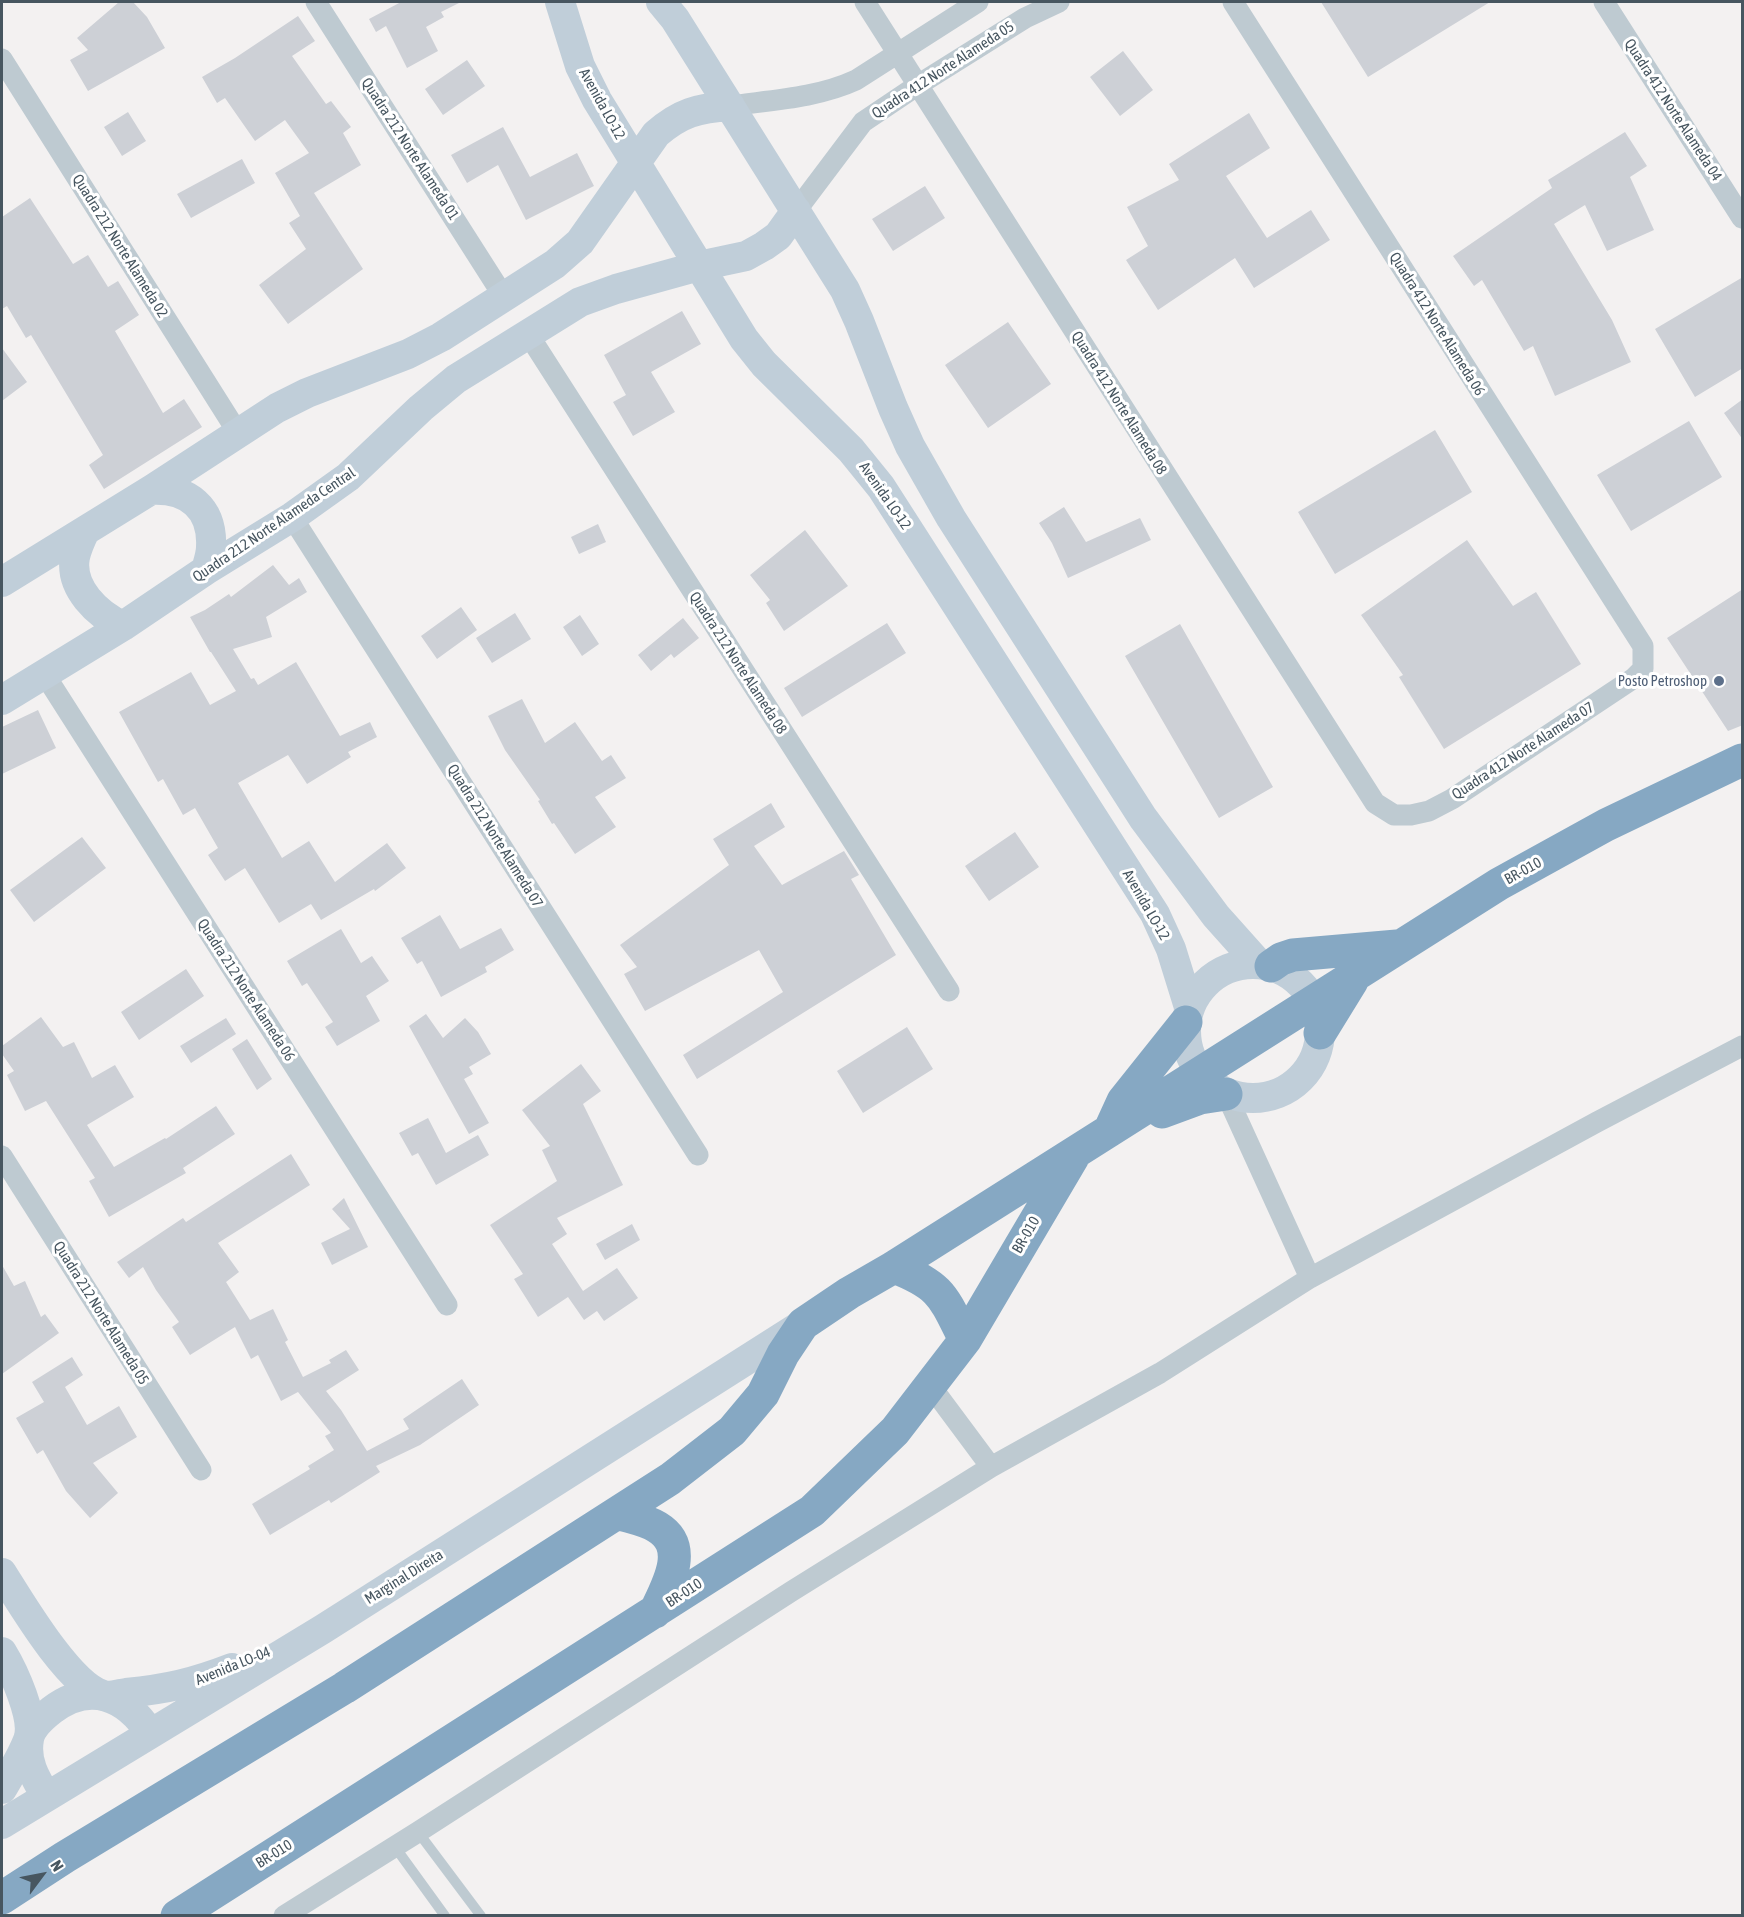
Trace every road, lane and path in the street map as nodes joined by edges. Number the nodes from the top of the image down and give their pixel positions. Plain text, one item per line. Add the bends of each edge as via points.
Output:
1 (316, 2) edge
2 (560, 2) edge
3 (661, 2) edge
4 (865, 2) edge
5 (978, 2) edge
6 (1059, 2) edge
7 (1233, 2) edge
8 (1604, 2) edge
9 (897, 53) junction
10 (2, 59) edge
11 (918, 85) junction
12 (730, 105) junction
13 (636, 164) junction
14 (796, 211) junction
15 (1743, 218) edge
16 (699, 266) junction
17 (504, 297) junction
18 (528, 334) junction
19 (238, 433) junction
20 (151, 490) junction
21 (292, 517) junction
22 (85, 531) junction
23 (206, 570) junction
24 (2, 582) edge
25 (123, 626) junction
26 (1643, 646) joint
27 (45, 675) junction
28 (2, 700) edge
29 (1743, 760) edge
30 (1375, 803) joint
31 (1402, 946) junction
32 (1265, 964) junction
33 (1356, 975) junction
34 (949, 991) dead end
35 (1314, 1002) junction
36 (1187, 1015) junction
37 (1320, 1033) junction
38 (1743, 1046) edge
39 (1200, 1073) junction
40 (1226, 1094) junction
41 (1116, 1126) junction
42 (1076, 1152) junction
43 (698, 1155) dead end
44 (2, 1156) edge
45 (894, 1267) junction
46 (1310, 1278) junction
47 (447, 1305) dead end
48 (803, 1324) junction
49 (965, 1340) junction
50 (930, 1385) junction
51 (990, 1467) junction
52 (201, 1470) dead end
53 (616, 1512) junction
54 (2, 1573) edge
55 (655, 1612) junction
56 (323, 1629) junction
57 (2, 1652) edge
58 (104, 1696) junction
59 (150, 1734) junction
60 (29, 1737) junction
61 (2, 1789) edge
62 (46, 1796) junction
63 (2, 1824) edge
64 (418, 1832) junction
65 (395, 1847) junction
66 (2, 1898) edge
67 (177, 1916) edge
68 (284, 1916) edge
69 (445, 1916) edge
70 (481, 1916) edge

1 - 17 street, Quadra 212 Norte Alameda 01
2 - 13 street, Avenida LO-12 via 585,77
3 - 12 street
4 - 9 street, Quadra 412 Norte Alameda 08
5 - 9 street
6 - 11 street, Quadra 412 Norte Alameda 05 via 1025,18
7 - 26 street, Quadra 412 Norte Alameda 06
8 - 15 street, Quadra 412 Norte Alameda 04
9 - 11 street, Quadra 412 Norte Alameda 08
9 - 12 street via 840,87
10 - 19 street, Quadra 212 Norte Alameda 02
11 - 14 street, Quadra 412 Norte Alameda 05 via 863,122
11 - 30 street, Quadra 412 Norte Alameda 08
12 - 13 street via 695,110 669,123 652,139
12 - 14 street
13 - 16 street, Avenida LO-12
13 - 17 street via 580,242 555,264
14 - 16 street via 778,236 764,246 746,256
14 - 32 street via 845,290 892,408 951,518 1143,818 1216,916
16 - 18 street, Quadra 212 Norte Alameda Central via 594,296
16 - 36 street, Avenida LO-12 via 764,364 851,450 881,487 1155,914 1171,949
17 - 19 street via 408,354 307,393
18 - 21 street, Quadra 212 Norte Alameda Central via 456,379 348,477
18 - 34 street, Quadra 212 Norte Alameda 08
19 - 20 street
20 - 22 street
20 - 23 street via 181,492 200,508 211,546
21 - 23 street, Quadra 212 Norte Alameda Central
21 - 43 street, Quadra 212 Norte Alameda 07
22 - 24 street
22 - 25 street via 75,560 79,583 100,613
23 - 25 street, Quadra 212 Norte Alameda Central
25 - 27 street, Quadra 212 Norte Alameda Central
26 - 30 street, Quadra 412 Norte Alameda 07 via 1643,669 1634,678 1452,799 1429,811 1394,815
27 - 28 street, Quadra 212 Norte Alameda Central
27 - 47 street, Quadra 212 Norte Alameda 06
29 - 31 highway, BR-010 / BR-010 via 1606,825 1499,884
31 - 32 highway via 1293,955
31 - 33 highway, BR-010 / BR-010
32 - 35 street via 1288,973
32 - 36 street via 1236,965 1216,973 1200,988
33 - 35 highway, BR-010 / BR-010
33 - 37 highway
35 - 37 street
35 - 39 highway, BR-010
36 - 39 street, Avenida LO-12 via 1186,1040
36 - 41 highway via 1124,1101
37 - 40 street via 1311,1065 1297,1082 1279,1093 1258,1098
38 - 46 street
39 - 40 street
39 - 41 highway, BR-010
40 - 41 highway via 1200,1098
40 - 46 street
41 - 42 highway, BR-010
42 - 45 highway, BR-010
42 - 49 highway, BR-010
44 - 52 street, Quadra 212 Norte Alameda 05
45 - 48 highway, BR-010
45 - 49 highway via 932,1285 945,1300
46 - 51 street via 1160,1373
48 - 53 highway via 763,1394 732,1431 670,1479
48 - 56 street, Marginal Direita
49 - 50 highway, BR-010
50 - 51 street
50 - 55 highway, BR-010 via 895,1431 812,1511
51 - 64 street
53 - 55 highway via 656,1526 673,1542 673,1569
53 - 66 highway via 344,1688
54 - 58 street via 54,1651 87,1686
55 - 67 highway, BR-010
56 - 58 street, Avenida LO-04 via 182,1686
56 - 59 street, Marginal Direita
57 - 60 street via 21,1691
58 - 59 street via 131,1709
58 - 60 street, Avenida LO-04 via 63,1702 41,1719
59 - 62 street, Marginal Direita
60 - 61 street, Avenida LO-04
60 - 62 street via 32,1771
62 - 63 street, Marginal Direita
64 - 65 street
64 - 70 lane
65 - 68 street
65 - 69 lane

